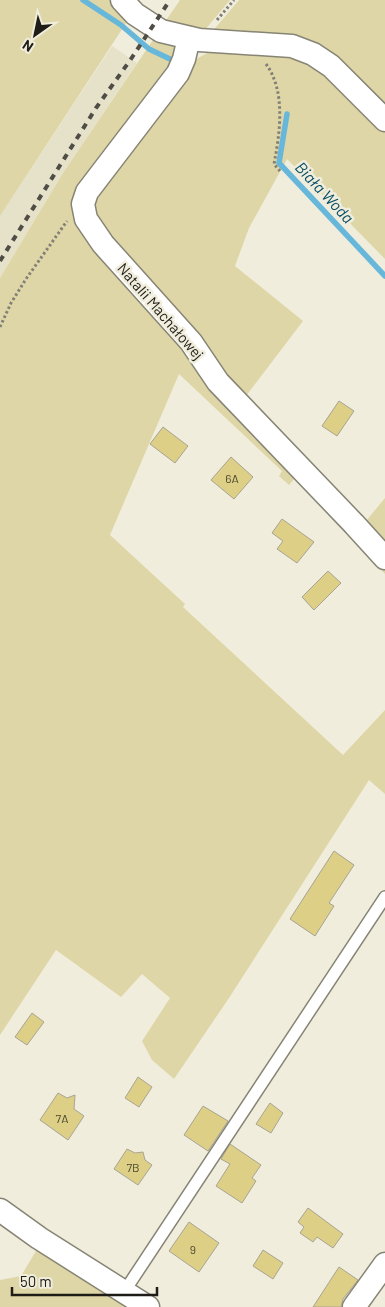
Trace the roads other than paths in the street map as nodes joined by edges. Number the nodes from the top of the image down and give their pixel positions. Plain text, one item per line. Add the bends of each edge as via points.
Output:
1 (122, 0) edge
2 (189, 38) junction
3 (385, 120) edge
4 (385, 558) edge
5 (385, 897) edge
6 (0, 1210) edge
7 (385, 1264) edge
8 (124, 1292) junction
9 (148, 1307) edge
10 (354, 1307) edge

1 - 2 street via 135,14 161,31
2 - 3 street via 292,46 312,54 331,66
2 - 4 street, Natalii Machałowej via 178,73 87,192 83,204 86,219 102,244 191,342 218,382
5 - 8 lane
6 - 8 street
7 - 10 street
8 - 9 street

